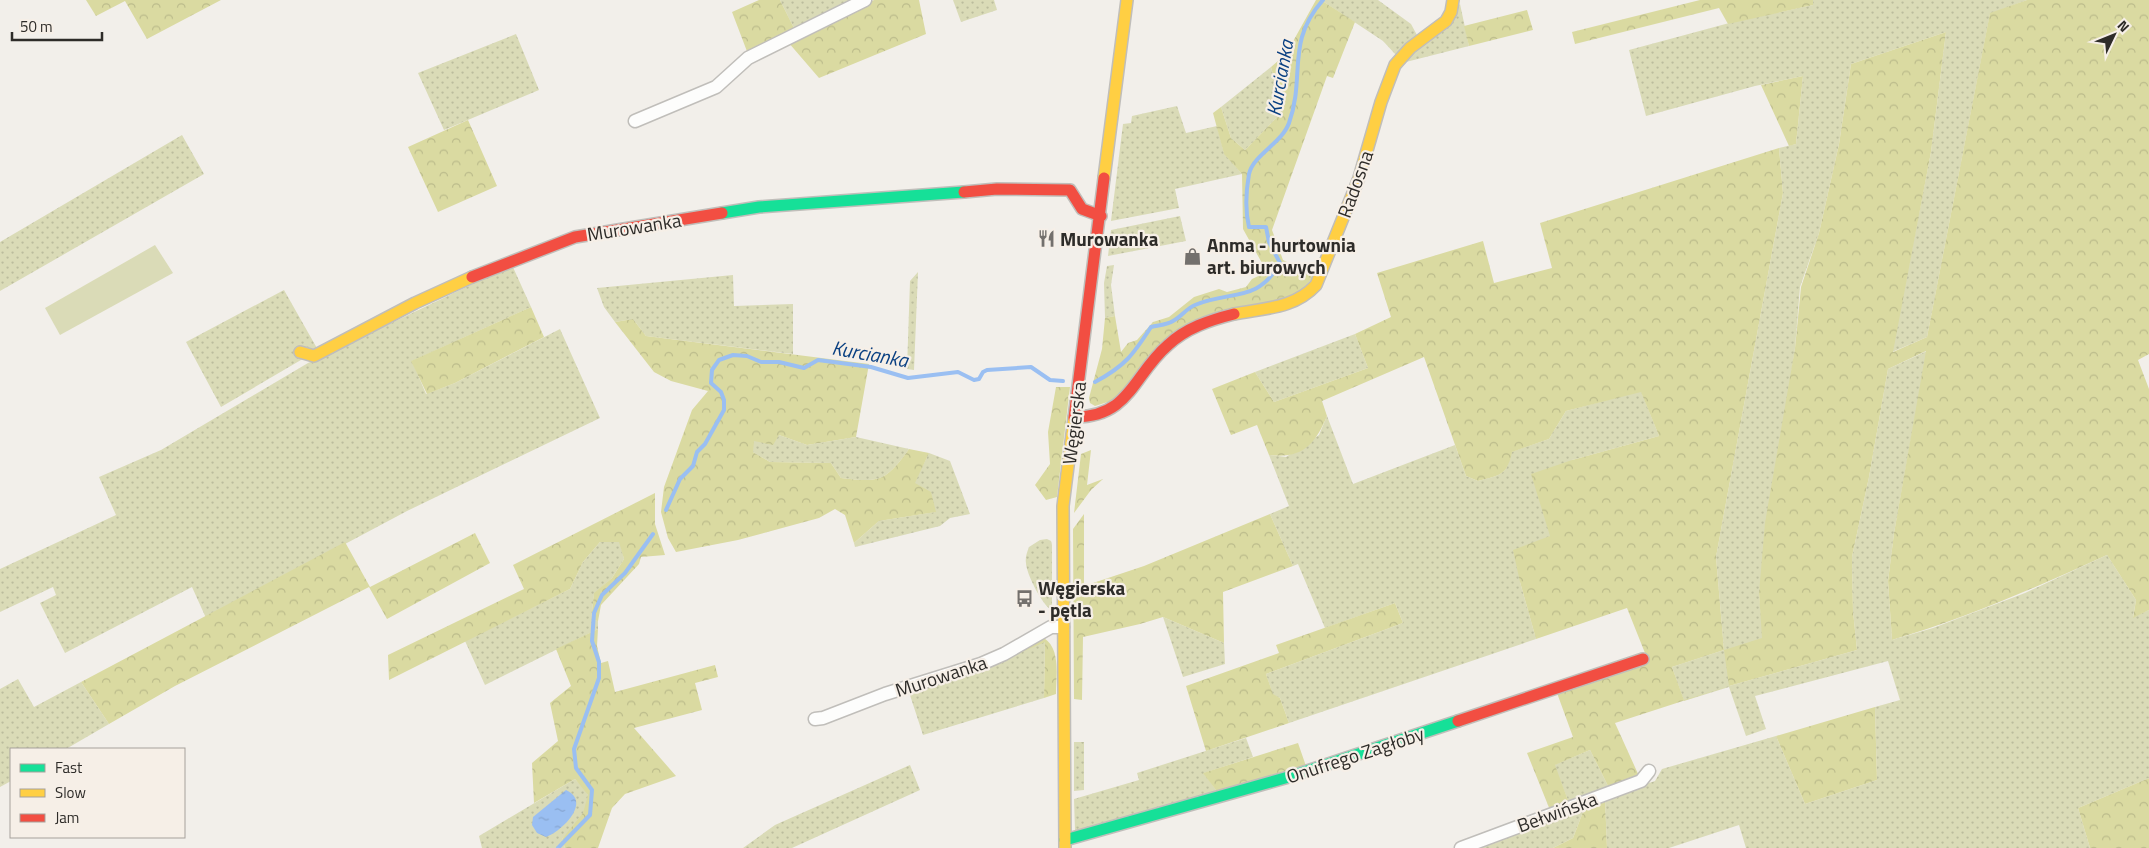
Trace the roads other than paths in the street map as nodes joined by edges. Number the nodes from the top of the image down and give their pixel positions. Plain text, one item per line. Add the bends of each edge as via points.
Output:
1 (864, 0) edge
2 (1127, 0) edge
3 (1453, 0) edge
4 (635, 121) dead end
5 (1101, 216) junction
6 (300, 352) dead end
7 (1075, 417) junction
8 (1063, 627) junction
9 (1643, 658) dead end
10 (816, 719) dead end
11 (1649, 771) dead end
12 (1065, 844) edge
13 (1461, 848) edge

1 - 4 street via 748,58 716,87
2 - 5 street, Węgierska
3 - 7 street, Radosna via 1447,21 1411,46 1396,65 1355,192 1325,258 1317,285 1287,306 1237,313 1186,331 1158,353 1114,408 1089,419
5 - 6 street, Murowanka via 1082,209 1070,190 997,189 759,207 575,237 504,263 416,303 314,356
5 - 7 street, Węgierska
7 - 8 street, Węgierska via 1063,506
8 - 10 street, Murowanka via 1051,627 981,664 907,686
8 - 12 street, Węgierska
9 - 12 street, Onufrego Zagłoby via 1292,776
11 - 13 street, Bełwińska via 1641,781

